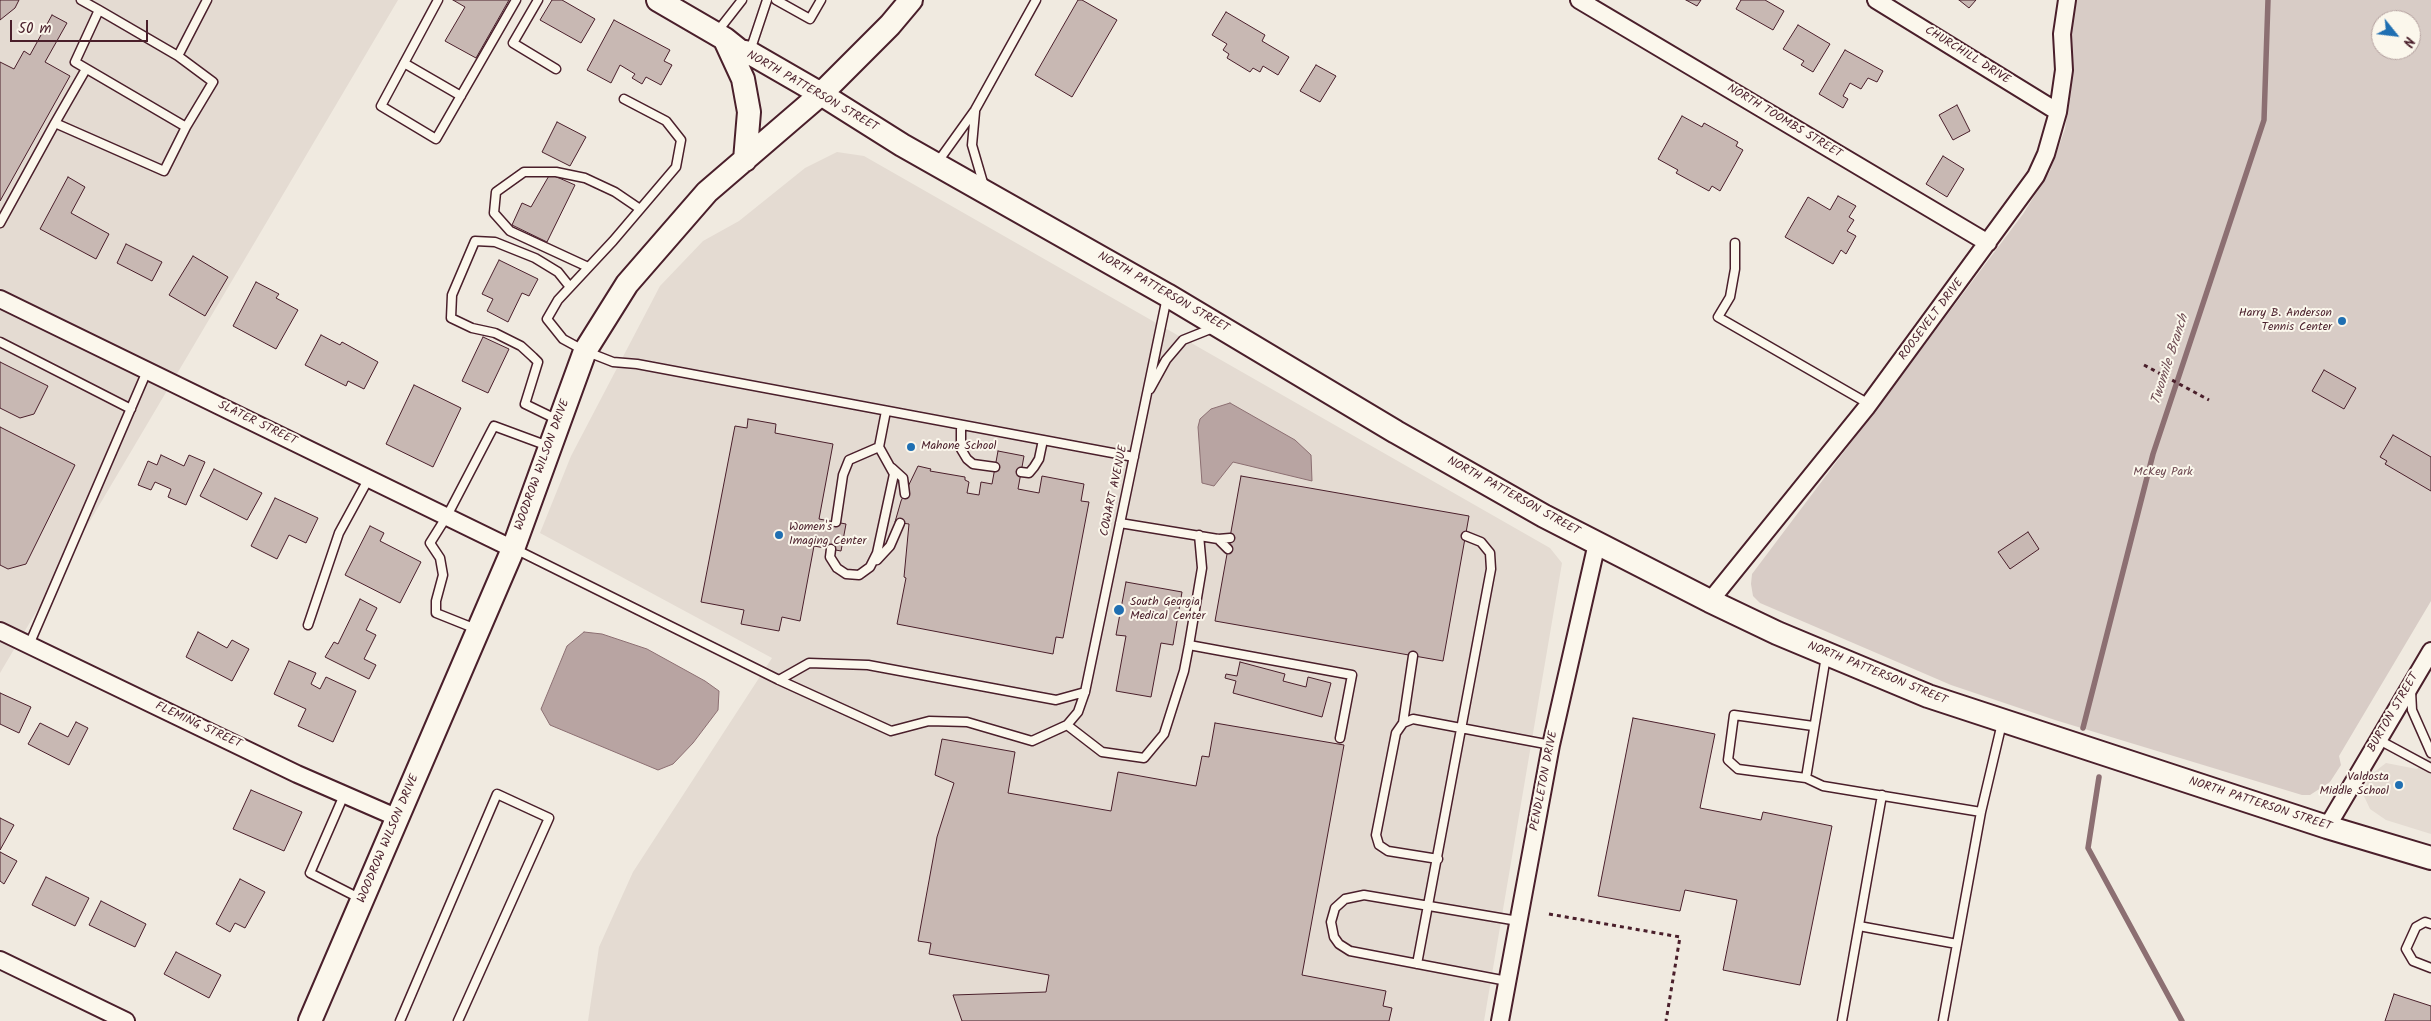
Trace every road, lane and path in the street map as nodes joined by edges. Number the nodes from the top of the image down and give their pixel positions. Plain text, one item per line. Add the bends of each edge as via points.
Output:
1 (81, 0) edge
2 (207, 0) edge
3 (438, 0) edge
4 (516, 0) edge
5 (538, 0) edge
6 (658, 0) edge
7 (742, 0) edge
8 (767, 0) edge
9 (776, 0) edge
10 (821, 0) edge
11 (1036, 0) edge
12 (1579, 0) edge
13 (1876, 0) edge
14 (2067, 0) edge
15 (905, 3) edge
16 (99, 10) junction
17 (720, 36) junction
18 (750, 53) junction
19 (178, 56) junction
20 (404, 63) junction
21 (86, 69) junction
22 (556, 69) dead end
23 (821, 94) junction
24 (461, 96) junction
25 (624, 99) dead end
26 (975, 110) junction
27 (2058, 112) junction
28 (55, 123) junction
29 (186, 128) junction
30 (745, 160) junction
31 (936, 164) junction
32 (986, 192) junction
33 (640, 209) junction
34 (0, 222) edge
35 (1735, 243) dead end
36 (1988, 243) junction
37 (588, 267) junction
38 (570, 287) junction
39 (1167, 295) junction
40 (0, 299) edge
41 (1219, 326) junction
42 (0, 342) edge
43 (585, 351) junction
44 (2144, 365) dead end
45 (147, 370) junction
46 (1146, 395) junction
47 (2209, 400) dead end
48 (1869, 404) junction
49 (131, 408) junction
50 (886, 411) junction
51 (560, 420) junction
52 (961, 425) junction
53 (1043, 440) junction
54 (550, 447) junction
55 (879, 447) junction
56 (1134, 457) junction
57 (889, 464) junction
58 (995, 467) dead end
59 (1022, 472) dead end
60 (369, 478) junction
61 (905, 494) dead end
62 (447, 516) junction
63 (836, 522) dead end
64 (900, 523) dead end
65 (1120, 523) junction
66 (1199, 535) junction
67 (1466, 536) dead end
68 (1230, 538) dead end
69 (1218, 539) junction
70 (1597, 543) junction
71 (513, 548) junction
72 (831, 549) dead end
73 (1228, 549) dead end
74 (870, 567) junction
75 (1710, 601) junction
76 (308, 625) dead end
77 (0, 630) edge
78 (478, 630) junction
79 (29, 645) junction
80 (1189, 646) junction
81 (2431, 651) edge
82 (1826, 654) junction
83 (1413, 656) dead end
84 (779, 680) junction
85 (2411, 685) junction
86 (1085, 692) junction
87 (2002, 722) junction
88 (1403, 723) junction
89 (1067, 725) junction
90 (1813, 726) junction
91 (1461, 728) junction
92 (1340, 738) dead end
93 (2379, 740) junction
94 (1552, 745) junction
95 (2431, 753) edge
96 (2431, 768) edge
97 (1806, 778) junction
98 (344, 794) junction
99 (1882, 796) junction
100 (1981, 812) junction
101 (398, 818) junction
102 (2327, 827) junction
103 (2431, 858) edge
104 (1438, 859) junction
105 (363, 900) junction
106 (1427, 906) junction
107 (1549, 914) dead end
108 (1518, 921) junction
109 (2431, 924) edge
110 (1859, 926) junction
111 (1958, 944) junction
112 (0, 960) edge
113 (1417, 964) junction
114 (2431, 968) edge
115 (1507, 981) junction
116 (126, 1021) edge
117 (310, 1021) edge
118 (400, 1021) edge
119 (458, 1021) edge
120 (1500, 1021) edge
121 (1666, 1021) edge
122 (1842, 1021) edge
123 (1943, 1021) edge

1 - 16 lane
2 - 19 lane
3 - 20 lane
4 - 24 lane
5 - 22 lane via 513,43
6 - 17 main road, NORTH PATTERSON STREET
7 - 17 lane
8 - 18 lane
9 - 10 lane via 810,19
11 - 26 lane
12 - 36 street, NORTH TOOMBS STREET
13 - 27 street, CHURCHILL DRIVE
14 - 27 street, ROOSEVELT DRIVE via 2062,34 2064,70
15 - 23 main road, WOODROW WILSON DRIVE via 890,25
16 - 19 lane
16 - 21 lane via 75,62
17 - 18 main road, NORTH PATTERSON STREET via 740,51
17 - 30 main road via 743,80 749,112
18 - 23 main road, NORTH PATTERSON STREET
19 - 29 lane via 212,82
20 - 24 lane
20 - 24 lane via 381,106 436,139
21 - 28 lane
21 - 29 lane
23 - 30 main road, WOODROW WILSON DRIVE
23 - 31 main road, NORTH PATTERSON STREET
25 - 33 lane via 666,121 681,140 676,167
26 - 31 lane
26 - 32 lane via 972,145
27 - 36 street, ROOSEVELT DRIVE via 2036,176
28 - 29 lane via 164,171
28 - 34 lane
30 - 43 main road, WOODROW WILSON DRIVE via 707,192 627,284
31 - 32 main road, NORTH PATTERSON STREET
32 - 39 main road, NORTH PATTERSON STREET
33 - 37 lane
33 - 37 lane via 615,192 585,178 556,172 524,172 496,192 494,213 510,231
35 - 48 lane via 1736,269 1730,297 1718,317
36 - 48 street, ROOSEVELT DRIVE
37 - 38 lane
38 - 43 lane via 547,319 563,339
38 - 51 lane via 558,272 535,258 495,242 475,241 452,296 451,318 521,346 538,362 525,404
39 - 41 main road, NORTH PATTERSON STREET
39 - 46 lane, COWART AVENUE
40 - 45 street, SLATER STREET
41 - 46 lane via 1183,340 1166,360
41 - 70 main road, NORTH PATTERSON STREET via 1405,437
42 - 49 lane
43 - 50 lane via 613,362
43 - 51 main road, WOODROW WILSON DRIVE
44 - 47 path
45 - 49 lane
45 - 60 street, SLATER STREET
46 - 56 lane, COWART AVENUE
48 - 75 street, ROOSEVELT DRIVE
49 - 79 lane
50 - 52 lane
50 - 55 lane
51 - 54 main road, WOODROW WILSON DRIVE
52 - 53 lane
52 - 58 lane via 961,449 967,459 973,464
53 - 56 lane
53 - 59 lane via 1034,467 1029,473
54 - 62 lane via 494,426
54 - 71 main road, WOODROW WILSON DRIVE
55 - 57 lane
55 - 63 lane via 849,460
56 - 65 lane, COWART AVENUE
57 - 61 lane via 903,478
57 - 74 lane via 894,474 890,497 878,553
60 - 62 street, SLATER STREET
60 - 76 lane via 340,533
62 - 71 street, SLATER STREET
62 - 78 lane via 430,543 440,558 443,574 436,613
64 - 74 lane via 890,546
65 - 66 lane
65 - 86 lane, COWART AVENUE
66 - 69 lane
66 - 80 lane via 1202,568
67 - 91 lane via 1481,542 1490,553 1490,569
68 - 69 lane
69 - 73 lane
70 - 75 main road, NORTH PATTERSON STREET
70 - 94 street, PENDLETON DRIVE
71 - 78 main road, WOODROW WILSON DRIVE
71 - 84 lane
72 - 74 lane via 830,557 846,574 859,574
75 - 82 main road, NORTH PATTERSON STREET
77 - 79 street, FLEMING STREET
78 - 101 main road, WOODROW WILSON DRIVE
79 - 98 street, FLEMING STREET
80 - 89 lane via 1164,734 1144,758 1102,752
80 - 92 lane via 1352,676
81 - 85 street, BURTON STREET
82 - 87 main road, NORTH PATTERSON STREET
82 - 90 lane
83 - 88 lane
84 - 86 lane via 809,663 868,665 1056,700
84 - 89 lane via 891,731 929,721 967,722 1032,741
85 - 93 street, BURTON STREET
85 - 95 lane via 2412,710
86 - 89 lane, COWART AVENUE via 1078,712
87 - 100 lane
87 - 102 main road, NORTH PATTERSON STREET
88 - 91 lane via 1414,719
88 - 104 lane via 1396,734 1376,835 1379,845 1388,851
90 - 97 lane
90 - 97 lane via 1734,715 1730,742 1728,760 1738,769
91 - 94 lane
91 - 104 lane
93 - 96 lane
93 - 102 street, BURTON STREET
94 - 108 street, PENDLETON DRIVE
97 - 99 lane via 1823,786
98 - 101 street, FLEMING STREET
98 - 105 lane via 310,874
99 - 100 lane
99 - 110 lane
100 - 111 lane
101 - 105 main road, WOODROW WILSON DRIVE
102 - 103 main road, NORTH PATTERSON STREET
104 - 106 lane
105 - 117 main road, WOODROW WILSON DRIVE
106 - 108 lane
106 - 113 lane
106 - 113 lane via 1364,895 1345,899 1335,908 1331,922 1334,937 1350,951
107 - 121 path via 1680,937
108 - 115 street, PENDLETON DRIVE
109 - 114 lane via 2426,922 2416,927 2406,949 2413,961
110 - 111 lane
110 - 122 lane
111 - 123 lane
112 - 116 street
113 - 115 lane
115 - 120 street, PENDLETON DRIVE
118 - 119 lane via 497,794 549,818

